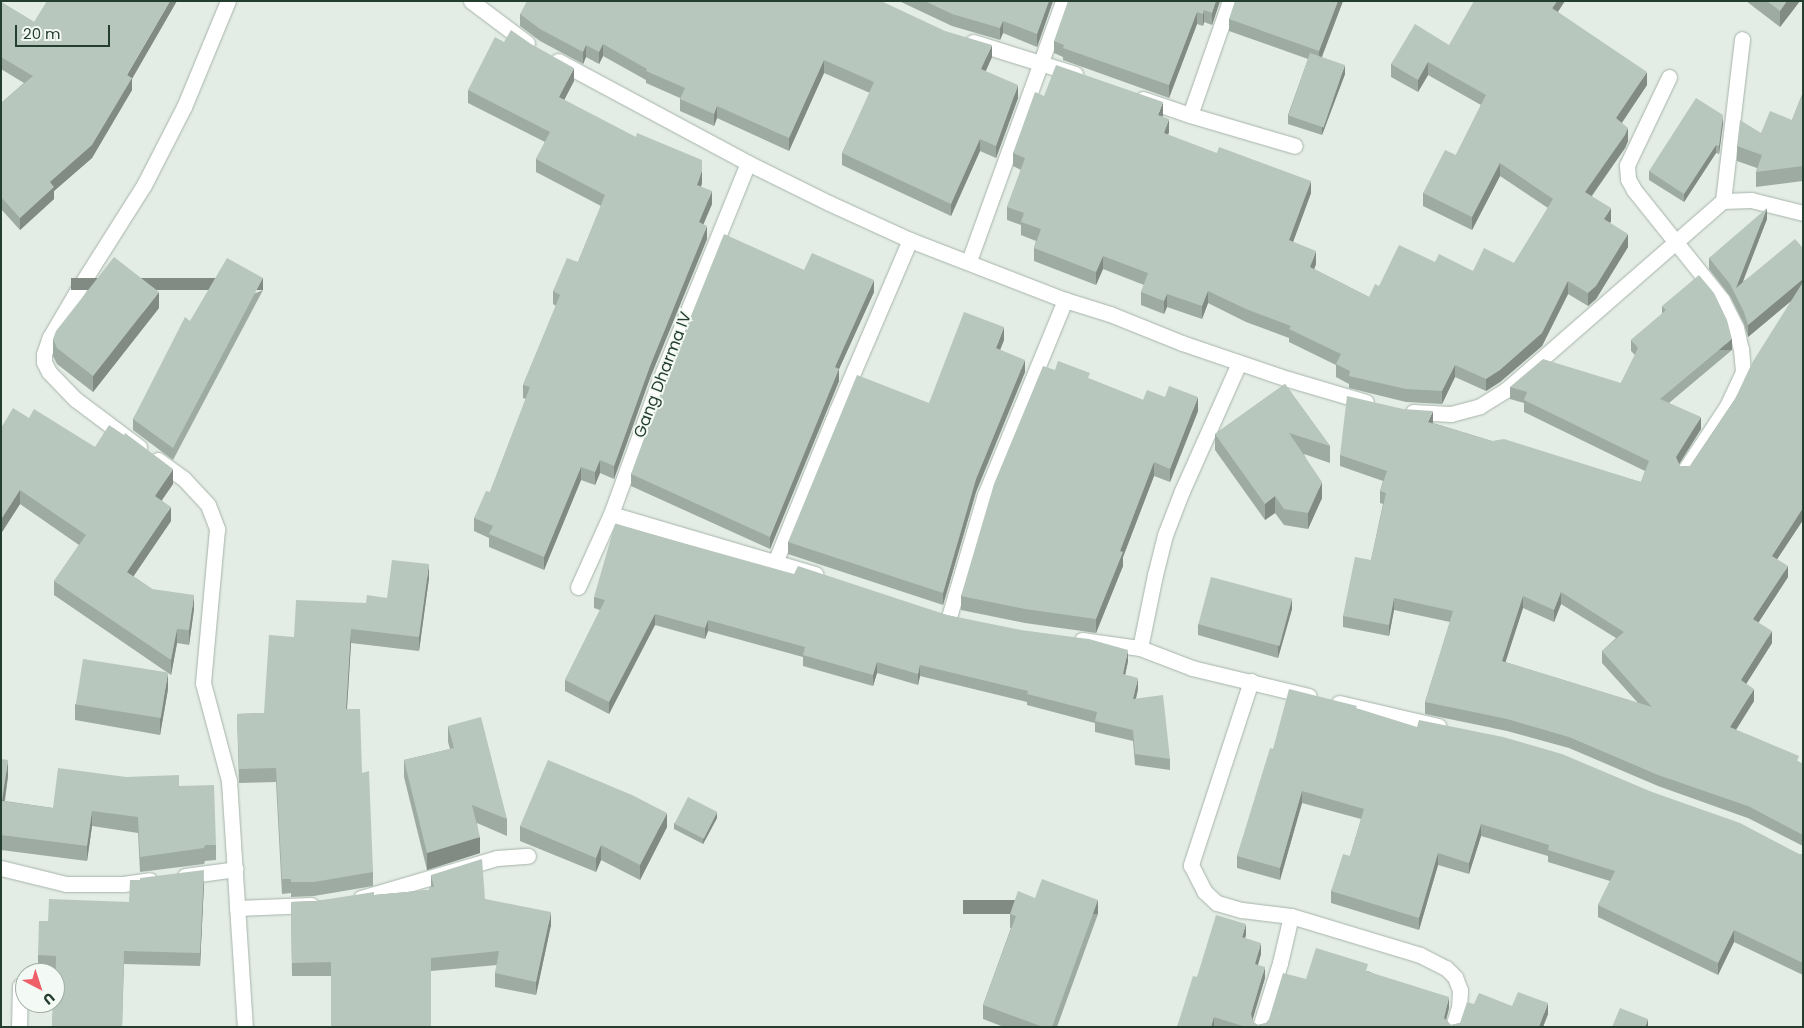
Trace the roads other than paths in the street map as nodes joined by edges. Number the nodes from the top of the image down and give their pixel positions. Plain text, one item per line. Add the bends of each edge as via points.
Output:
1 (228, 1) edge
2 (471, 1) edge
3 (1063, 1) edge
4 (1230, 1) edge
5 (958, 37) edge
6 (1742, 40) dead end
7 (1041, 62) junction
8 (1669, 77) dead end
9 (1088, 79) edge
10 (1125, 92) edge
11 (1190, 115) junction
12 (1295, 146) dead end
13 (748, 163) junction
14 (1723, 201) junction
15 (1803, 213) edge
16 (910, 240) junction
17 (1677, 242) junction
18 (970, 262) junction
19 (1065, 300) junction
20 (1239, 363) junction
21 (1380, 405) edge
22 (1397, 409) edge
23 (1685, 470) edge
24 (611, 514) junction
25 (776, 560) junction
26 (828, 578) edge
27 (578, 587) dead end
28 (930, 611) edge
29 (949, 616) junction
30 (967, 620) edge
31 (1072, 639) edge
32 (1140, 648) junction
33 (1250, 681) junction
34 (1456, 730) edge
35 (528, 856) dead end
36 (1, 868) edge
37 (236, 870) junction
38 (342, 901) edge
39 (324, 903) edge
40 (237, 908) junction
41 (1292, 916) junction
42 (19, 1013) edge
43 (19, 1027) edge
44 (245, 1027) edge
45 (1260, 1027) edge
46 (1453, 1027) edge

1 - 37 street via 184,107 144,185 50,337 44,362 55,379 76,399 184,479 208,505 217,530 203,683 229,781
2 - 13 street via 535,49
3 - 7 street
4 - 11 street
5 - 7 street
6 - 14 street
7 - 9 street
7 - 18 street
8 - 17 street via 1627,165 1628,179 1634,190
10 - 11 street
11 - 12 street
13 - 16 street
13 - 24 street, Gang Dharma IV via 659,382
14 - 15 street via 1752,200
14 - 17 street
16 - 18 street
16 - 25 street
17 - 22 street via 1506,390 1480,406 1451,414
17 - 23 street via 1722,300 1736,328 1743,372 1727,406
18 - 19 street
19 - 20 street
19 - 29 street via 985,495
20 - 21 street via 1337,395
20 - 32 street via 1165,535
24 - 25 street
24 - 27 street, Gang Dharma IV
25 - 26 street
28 - 29 street
29 - 30 street
31 - 32 street
32 - 33 street via 1192,668
33 - 34 street
33 - 41 street via 1191,865 1205,892 1217,902 1242,910
35 - 38 street via 497,858 369,897
36 - 37 street via 66,884 123,884
37 - 40 street
39 - 40 street
40 - 44 street
41 - 45 street
41 - 46 street via 1420,955 1446,968 1455,977 1460,990
42 - 43 street

